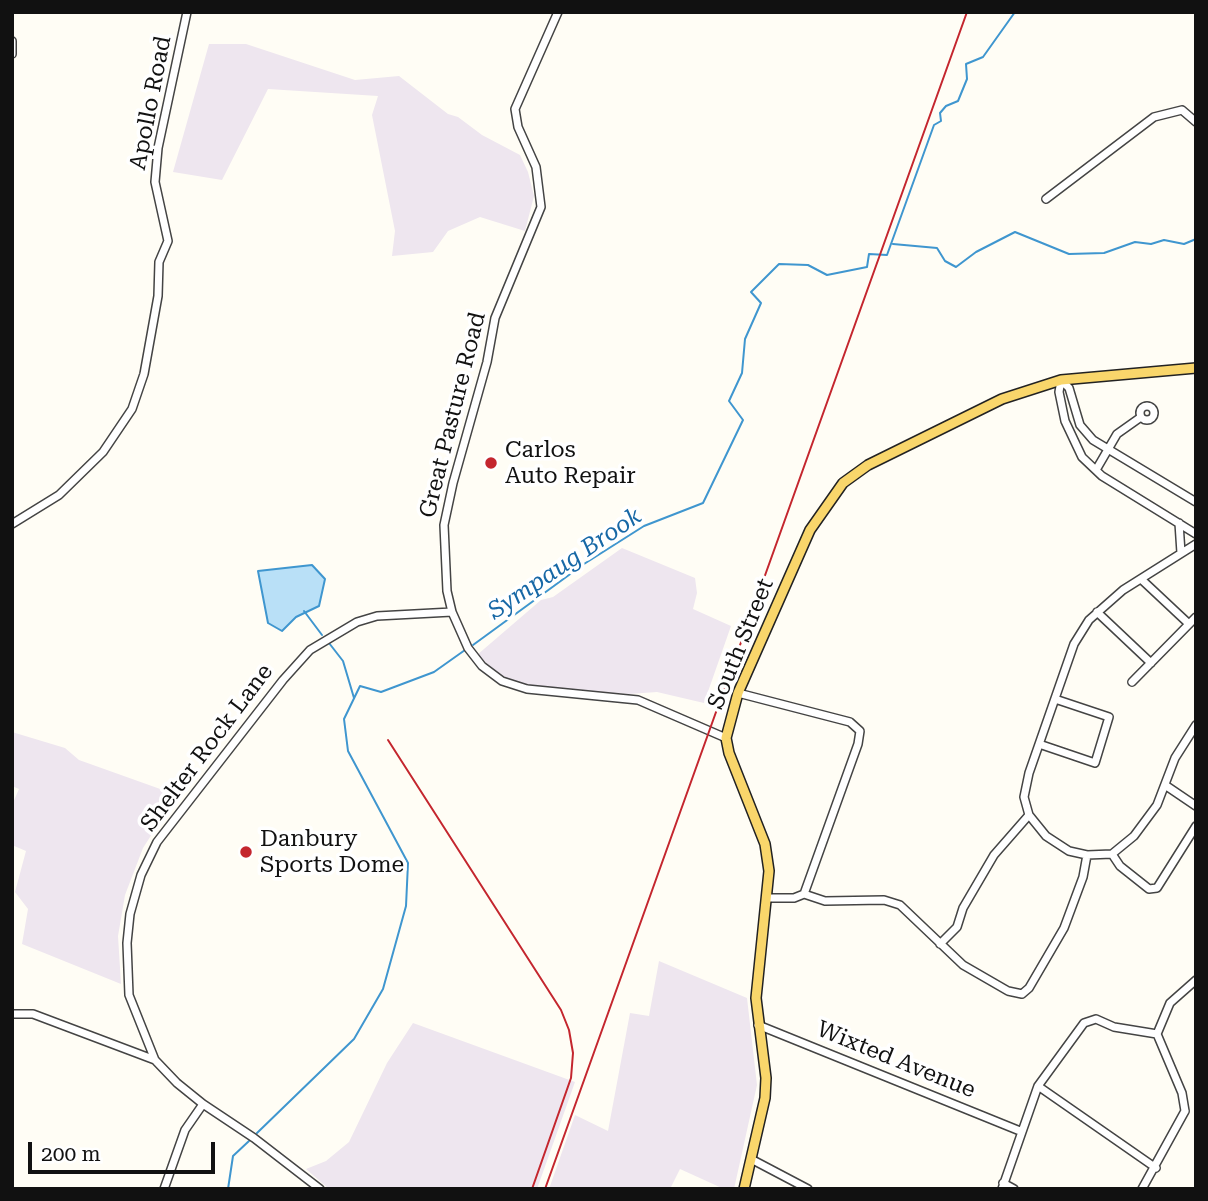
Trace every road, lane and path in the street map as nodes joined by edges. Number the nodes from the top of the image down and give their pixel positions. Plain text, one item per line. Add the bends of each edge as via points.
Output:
1 (187, 12) edge
2 (558, 12) edge
3 (12, 41) edge
4 (12, 54) edge
5 (1196, 122) edge
6 (1046, 199) dead end
7 (1196, 368) edge
8 (1061, 380) junction
9 (1141, 417) dead end
10 (1107, 449) junction
11 (1096, 470) junction
12 (1196, 502) edge
13 (1179, 523) junction
14 (12, 524) edge
15 (1196, 534) edge
16 (1196, 544) edge
17 (1181, 553) junction
18 (1141, 579) junction
19 (452, 612) junction
20 (1097, 612) junction
21 (1196, 617) edge
22 (1189, 624) junction
23 (1151, 663) junction
24 (1132, 682) dead end
25 (738, 693) junction
26 (1055, 699) junction
27 (1196, 724) edge
28 (726, 738) junction
29 (1039, 744) junction
30 (1165, 785) junction
31 (1196, 806) edge
32 (1029, 815) junction
33 (1196, 826) edge
34 (1112, 854) junction
35 (1087, 855) junction
36 (804, 894) junction
37 (769, 898) junction
38 (940, 944) junction
39 (1196, 980) edge
40 (12, 1014) edge
41 (758, 1025) junction
42 (1157, 1034) junction
43 (155, 1060) junction
44 (1038, 1086) junction
45 (203, 1104) junction
46 (1185, 1111) junction
47 (1196, 1111) edge
48 (1020, 1131) junction
49 (751, 1159) junction
50 (1156, 1168) junction
51 (1002, 1186) edge
52 (164, 1189) edge
53 (320, 1189) edge
54 (744, 1189) edge
55 (808, 1189) edge
56 (1014, 1189) edge
57 (1142, 1189) edge

1 - 14 street, Apollo Road via 158,148 155,181 168,241 159,262 158,296 144,374 132,409 103,452 59,495
2 - 19 street, Great Pasture Road via 515,109 517,127 536,167 541,207 495,318 444,525 445,582
3 - 4 street
5 - 6 street via 1182,110 1154,117
7 - 8 main road, South Street
8 - 10 street via 1069,388 1080,425
8 - 11 street via 1059,392 1070,434 1082,457
8 - 25 main road, South Street via 1002,399 868,465 843,484 810,530
9 - 10 street via 1117,434
10 - 11 street
10 - 12 street
11 - 13 street
13 - 15 street
13 - 17 street
16 - 17 street
17 - 18 street
18 - 20 street
18 - 22 street
19 - 28 street, Great Pasture Road via 468,648 502,681 527,689 638,701
19 - 43 street, Shelter Rock Lane via 377,616 357,622 310,650 157,842 130,914 127,954 129,995
20 - 23 street
20 - 26 street via 1074,644
21 - 22 street
22 - 23 street
23 - 24 street
25 - 28 main road, South Street
25 - 36 street via 850,722 860,731
26 - 29 street
26 - 29 street via 1110,717 1095,763
27 - 30 street
28 - 37 main road, South Street via 765,845
29 - 32 street via 1024,797
30 - 31 street
30 - 34 street via 1157,805 1134,836
32 - 35 street via 1046,836 1069,851
32 - 38 street via 994,855 963,908 957,928
33 - 34 street via 1157,888 1149,889
34 - 35 street
35 - 38 street via 1064,929 1022,994 963,965
36 - 37 street
36 - 38 street via 825,901 884,900 901,905
37 - 41 main road, South Street via 758,973
39 - 42 street via 1170,1003
40 - 43 street via 33,1014
41 - 48 street, Wixted Avenue
41 - 49 main road, South Street via 766,1078 762,1119
42 - 44 street via 1096,1019 1084,1023
42 - 46 street
43 - 45 street
44 - 48 street
44 - 50 street
45 - 52 street via 185,1130
45 - 53 street
46 - 47 street
46 - 50 street
48 - 51 street
49 - 54 main road, South Street
49 - 55 street
50 - 57 street
51 - 56 street

